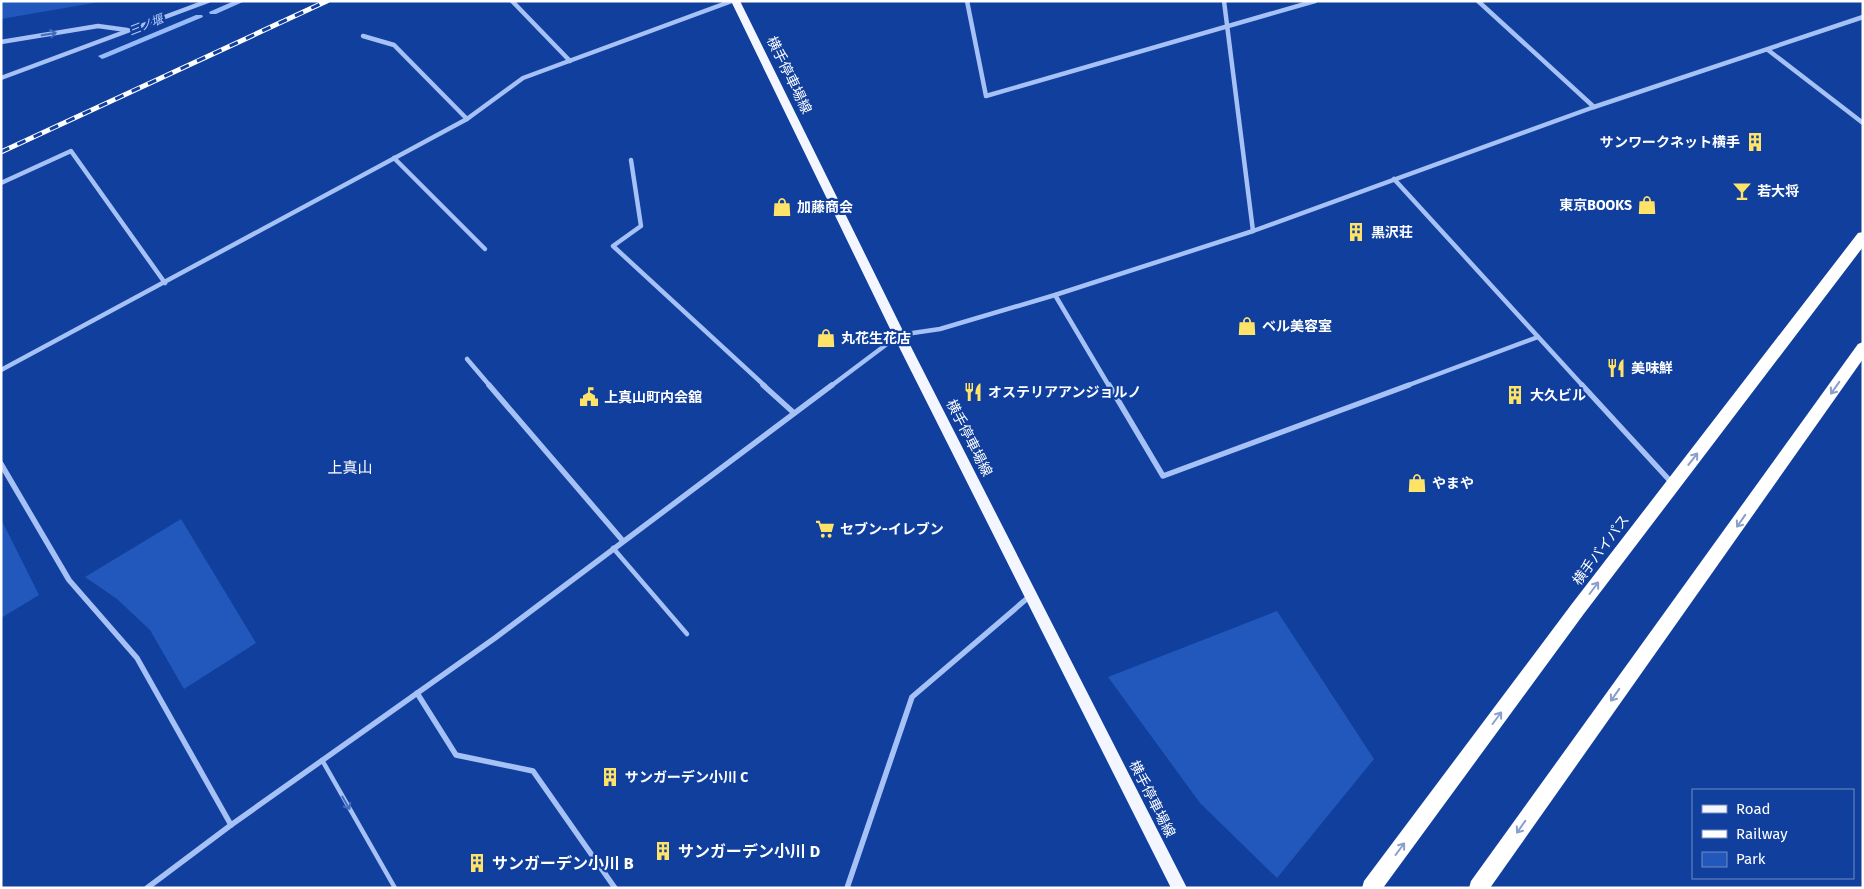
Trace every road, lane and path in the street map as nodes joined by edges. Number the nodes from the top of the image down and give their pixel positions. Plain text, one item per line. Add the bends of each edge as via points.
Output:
1 (208, 1) edge
2 (512, 1) edge
3 (733, 1) edge
4 (967, 1) edge
5 (1224, 1) edge
6 (1315, 1) edge
7 (1478, 1) edge
8 (1863, 17) edge
9 (1228, 27) junction
10 (129, 30) junction
11 (363, 36) dead end
12 (1, 42) edge
13 (1768, 50) junction
14 (570, 61) junction
15 (1, 78) edge
16 (1594, 107) junction
17 (467, 118) junction
18 (1863, 123) edge
19 (394, 158) junction
20 (631, 160) dead end
21 (1394, 179) junction
22 (1, 183) edge
23 (1253, 231) junction
24 (1863, 237) edge
25 (485, 249) dead end
26 (165, 283) junction
27 (1055, 295) junction
28 (899, 335) junction
29 (1538, 337) junction
30 (1863, 348) edge
31 (467, 359) dead end
32 (1, 370) edge
33 (794, 413) junction
34 (1, 464) edge
35 (1673, 484) junction
36 (623, 540) junction
37 (613, 548) junction
38 (1031, 596) junction
39 (687, 634) dead end
40 (417, 693) junction
41 (322, 760) junction
42 (231, 825) junction
43 (147, 888) edge
44 (395, 888) edge
45 (615, 888) edge
46 (847, 888) edge
47 (1178, 888) edge
48 (1372, 888) edge
49 (1478, 888) edge

1 - 10 street
2 - 14 street
3 - 14 street
3 - 28 main road, 横手停車場線
4 - 9 street via 986,96
5 - 9 street
6 - 9 street
7 - 16 street
8 - 13 street
9 - 23 street
12 -> 10 street via 98,26
10 - 15 street
11 - 17 street via 394,46
13 - 16 street
13 - 18 street
14 - 17 street via 523,78
16 - 21 street
17 - 19 street
19 - 25 street
19 - 26 street
20 - 33 street via 641,226 613,246
21 - 23 street
21 - 29 street
22 - 26 street via 71,151
23 - 27 street
35 -> 24 highway, 横手バイパス
26 - 32 street
27 - 28 street via 940,329
27 - 29 street via 1162,476
28 - 33 street
28 - 38 main road, 横手停車場線
29 - 35 street
30 -> 49 highway
31 - 36 street
33 - 36 street
34 - 42 street via 69,580 137,658
48 -> 35 highway, 横手バイパス
36 - 37 street
37 - 39 lane
37 - 40 street
38 - 46 street via 912,697
38 - 47 main road, 横手停車場線
40 - 41 street
40 - 45 street via 456,755 533,771
41 - 42 street
41 -> 44 lane
42 - 43 street

